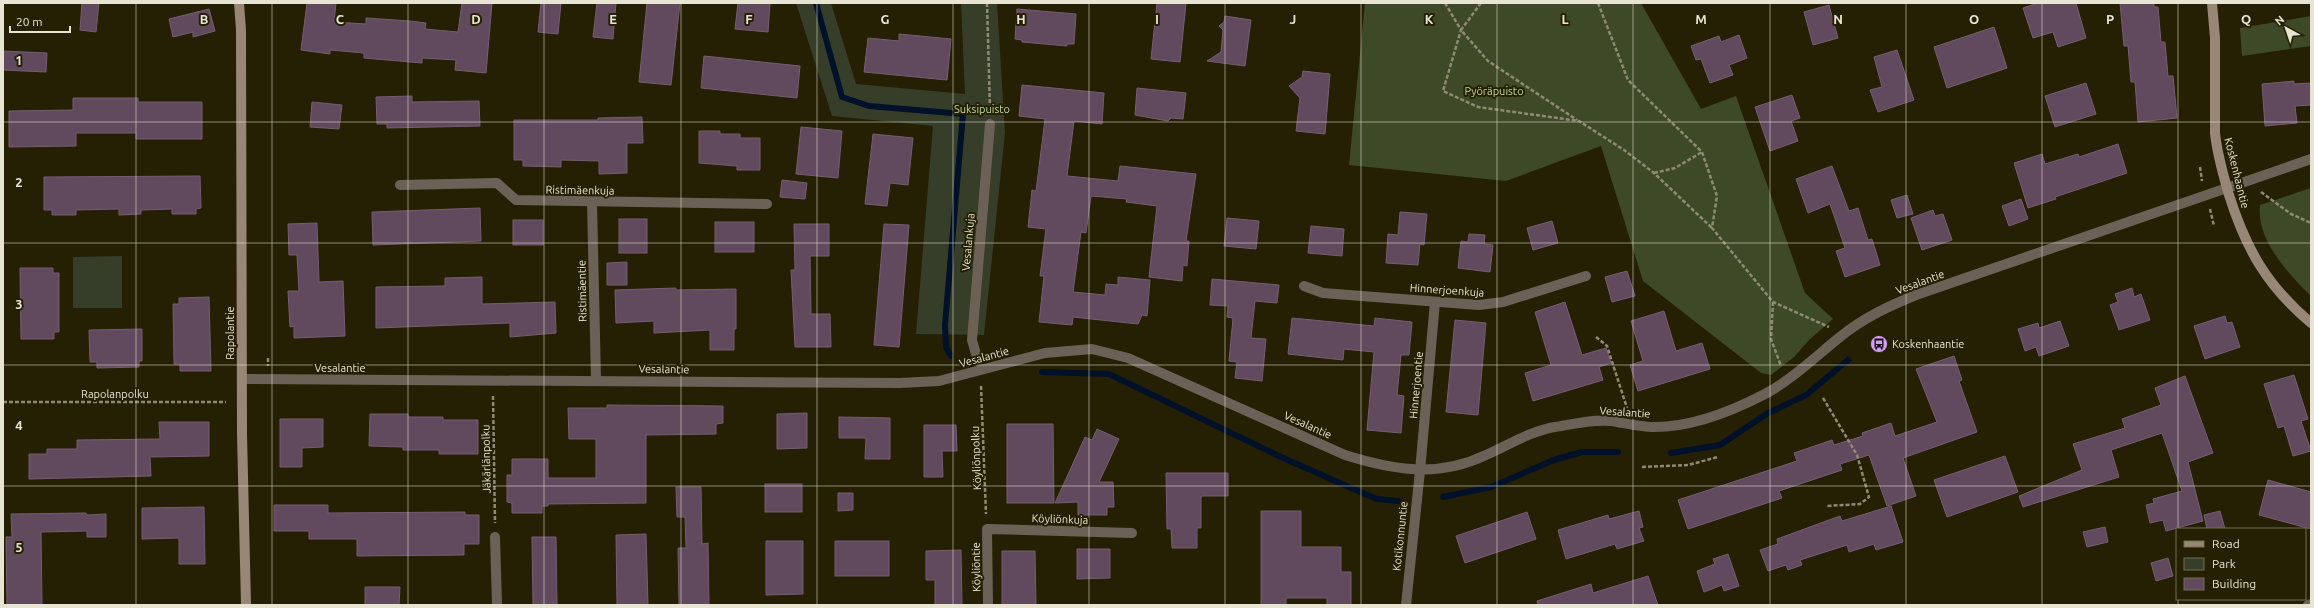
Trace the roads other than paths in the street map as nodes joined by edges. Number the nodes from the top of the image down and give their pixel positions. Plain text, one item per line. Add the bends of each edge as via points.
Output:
1 (239, 3) edge
2 (2212, 3) edge
3 (990, 124) road end
4 (2311, 159) edge
5 (400, 185) dead end
6 (2227, 188) junction
7 (592, 202) junction
8 (767, 204) dead end
9 (1586, 276) dead end
10 (1304, 286) dead end
11 (1435, 302) junction
12 (2311, 323) edge
13 (978, 361) dead end
14 (242, 379) junction
15 (596, 380) junction
16 (1420, 471) junction
17 (987, 529) joint
18 (1132, 533) dead end
19 (495, 537) road end
20 (2311, 604) edge
21 (246, 605) edge
22 (497, 605) edge
23 (988, 605) edge
24 (1406, 605) edge
25 (2308, 605) edge

1 - 14 street, Rapolantie
2 - 6 street, Koskenhaantie via 2216,140
3 - 13 street, Vesalankuja via 972,340
4 - 6 street, Vesalantie
5 - 7 street, Ristimäenkuja via 497,184 516,200
6 - 12 street, Koskenhaantie via 2247,246 2258,264 2285,300
6 - 16 street, Vesalantie via 1882,309 1765,394 1723,413 1686,423 1652,427 1610,421 1552,427 1518,439 1485,456 1451,467
7 - 8 street, Ristimäenkuja
7 - 15 street, Ristimäentie
9 - 11 street, Hinnerjoenkuja via 1490,305
10 - 11 street, Hinnerjoenkuja via 1323,293
11 - 16 street, Hinnerjoentie
14 - 15 street, Vesalantie
14 - 21 street, Rapolantie
15 - 16 street, Vesalantie via 894,383 939,381 1046,353 1092,349 1128,358 1344,455 1382,466
16 - 24 street, Kotikonnuntie
17 - 18 street, Köyliönkuja
17 - 23 street, Köyliöntie
19 - 22 street
20 - 25 street

